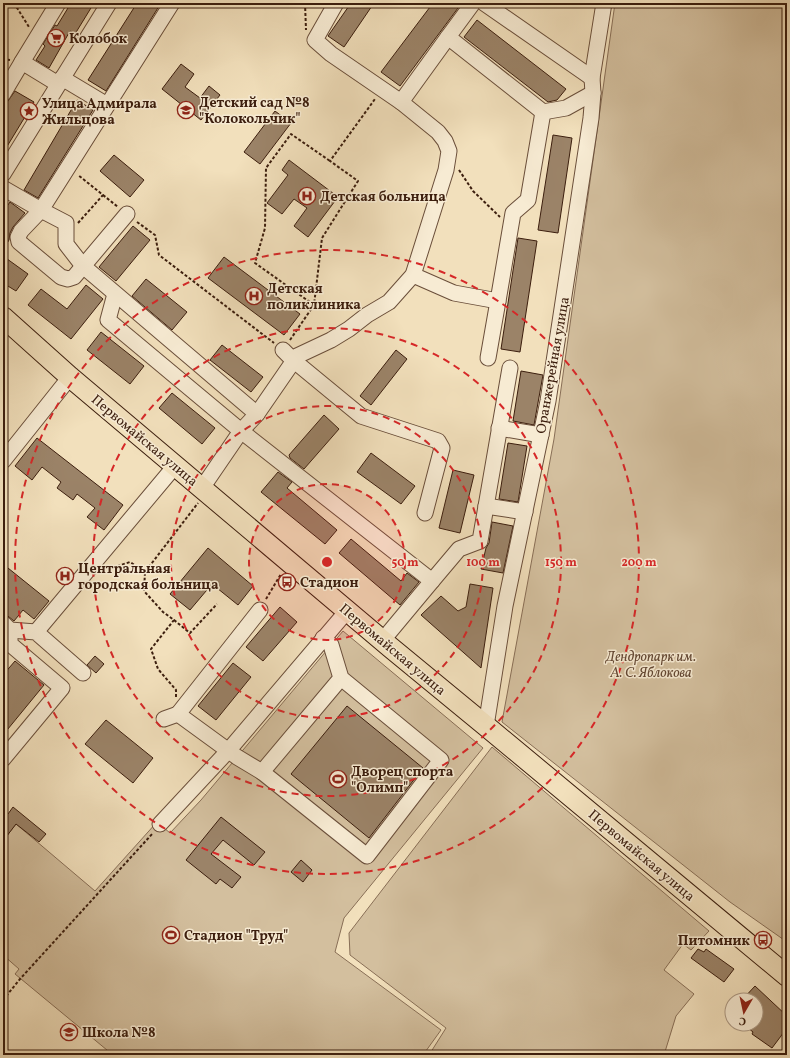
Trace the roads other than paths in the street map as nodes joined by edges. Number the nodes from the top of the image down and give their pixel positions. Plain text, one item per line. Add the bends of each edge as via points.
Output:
1 (58, 3) edge
2 (109, 3) edge
3 (172, 3) edge
4 (336, 3) edge
5 (473, 3) edge
6 (484, 3) edge
7 (604, 3) edge
8 (448, 37) junction
9 (22, 62) junction
10 (60, 81) junction
11 (593, 85) junction
12 (3, 94) edge
13 (401, 102) junction
14 (107, 105) junction
15 (543, 112) junction
16 (3, 174) edge
17 (3, 188) edge
18 (41, 210) junction
19 (127, 214) road end
20 (83, 266) junction
21 (413, 275) junction
22 (115, 294) junction
23 (498, 301) junction
24 (3, 317) edge
25 (288, 355) junction
26 (488, 358) dead end
27 (510, 368) dead end
28 (70, 377) junction
29 (257, 414) junction
30 (499, 428) junction
31 (241, 431) junction
32 (541, 435) junction
33 (3, 461) edge
34 (175, 466) junction
35 (200, 495) junction
36 (486, 506) junction
37 (525, 512) junction
38 (425, 513) dead end
39 (432, 580) junction
40 (260, 610) road end
41 (347, 611) junction
42 (5, 631) edge
43 (36, 632) junction
44 (323, 638) junction
45 (382, 640) junction
46 (83, 673) dead end
47 (341, 678) junction
48 (486, 726) junction
49 (228, 751) junction
50 (3, 759) edge
51 (262, 772) junction
52 (160, 824) road end
53 (787, 976) edge

1 - 9 street
2 - 10 street
3 - 14 street
4 - 13 street via 315,40
5 - 8 street
6 - 11 street
7 - 11 street, Оранжерейная улица
8 - 13 street
8 - 15 street
9 - 10 street
9 - 12 street
10 - 14 street
10 - 16 street
11 - 15 street via 566,108
11 - 32 street, Оранжерейная улица via 591,118 551,386
13 - 21 street via 438,132 449,151 446,170
14 - 18 street
15 - 23 street via 528,200 513,213
17 - 18 street
18 - 20 street via 66,223 66,244
18 - 20 street via 21,231 19,242 61,277 74,277
19 - 20 street
20 - 22 street
21 - 23 street via 454,293
21 - 25 street via 389,302 337,337 297,356
22 - 29 street
22 - 31 street via 108,320
23 - 26 street
24 - 28 main road, Первомайская улица
25 - 29 street
25 - 38 street via 361,416 438,441 442,448
27 - 30 street
28 - 33 street
28 - 34 main road, Первомайская улица
29 - 31 street
30 - 32 street
30 - 36 street
31 - 35 street
31 - 39 street
32 - 37 street, Оранжерейная улица
34 - 35 main road, Первомайская улица
34 - 43 street
35 - 41 main road, Первомайская улица via 283,557
36 - 37 street
36 - 39 street via 480,541 459,549
37 - 48 street, Оранжерейная улица via 505,606
39 - 45 street
40 - 49 street via 171,717
41 - 44 street
41 - 45 main road, Первомайская улица
42 - 43 street
42 - 50 street via 10,644 62,688
43 - 46 street
44 - 47 street via 331,645
44 - 49 street
45 - 48 main road, Первомайская улица
47 - 51 street
47 - 51 street via 441,760 367,856
48 - 53 main road, Первомайская улица
49 - 51 street
49 - 52 street

